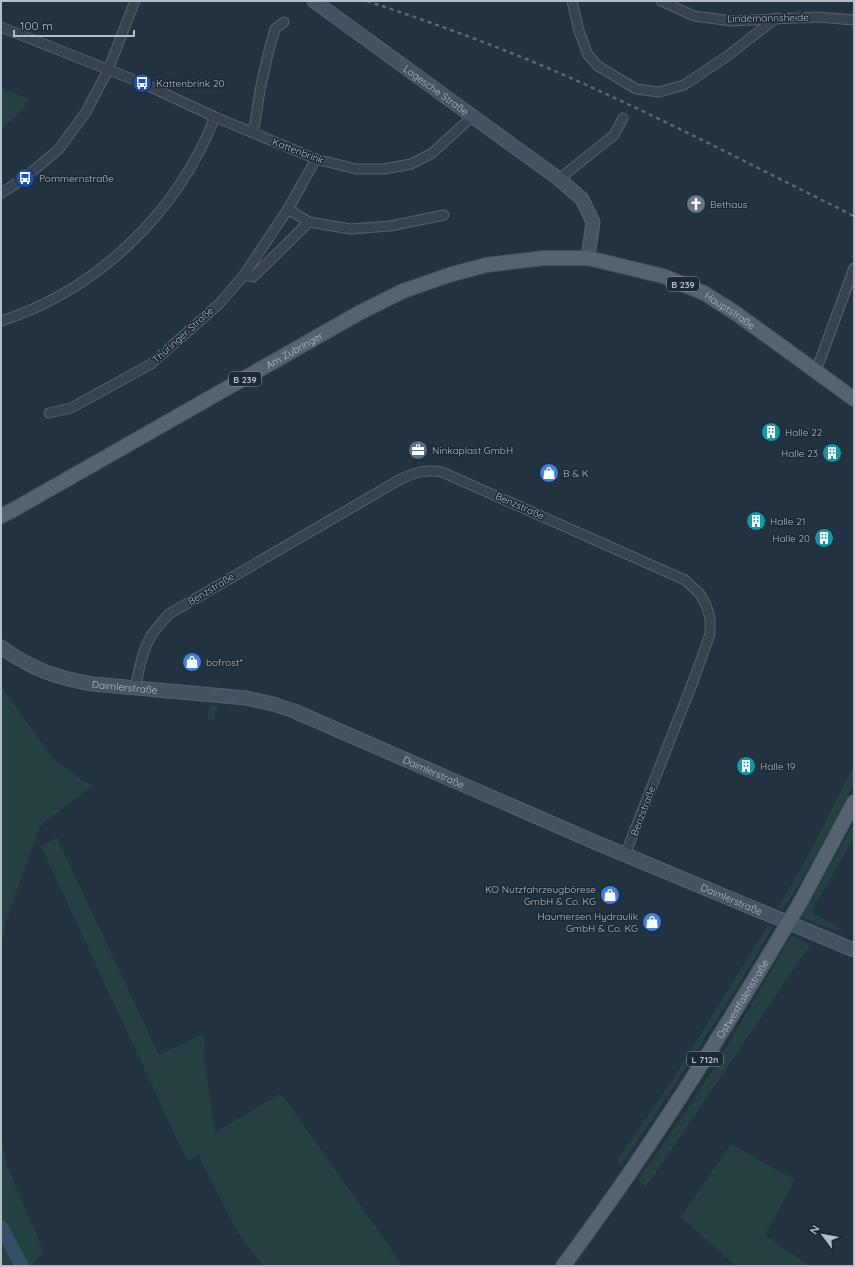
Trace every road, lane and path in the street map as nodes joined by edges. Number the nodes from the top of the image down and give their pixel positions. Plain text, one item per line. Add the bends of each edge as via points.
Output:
1 (135, 1) edge
2 (314, 1) edge
3 (572, 1) edge
4 (661, 1) edge
5 (776, 18) junction
6 (854, 20) edge
7 (284, 22) dead end
8 (1, 27) edge
9 (108, 70) junction
10 (473, 116) junction
11 (215, 117) junction
12 (623, 118) dead end
13 (251, 132) junction
14 (316, 159) junction
15 (559, 179) junction
16 (1, 193) edge
17 (288, 208) junction
18 (444, 215) dead end
19 (310, 222) junction
20 (588, 258) junction
21 (854, 268) edge
22 (244, 275) junction
23 (1, 321) edge
24 (816, 371) junction
25 (854, 399) edge
26 (49, 413) dead end
27 (1, 516) edge
28 (1, 647) edge
29 (135, 688) junction
30 (854, 802) edge
31 (625, 855) junction
32 (854, 950) edge
33 (563, 1266) edge

1 - 9 street
2 - 10 street, Lagesche Straße
3 - 5 street via 588,55 598,66 636,89 659,92 684,85 726,57
4 - 5 street, Lindemannsheide via 694,16 732,21
5 - 6 street, Lindemannsheide via 818,17
7 - 13 street via 275,29 260,90 255,124
8 - 9 street, Kattenbrink
9 - 11 street, Kattenbrink
9 - 16 street via 86,112 59,149 22,180
10 - 14 street, Kattenbrink via 431,154 411,164 362,170
10 - 15 street, Lagesche Straße
11 - 13 street, Kattenbrink
11 - 23 street via 189,169 151,222 124,250 90,277 52,300
12 - 15 street via 614,135
13 - 14 street, Kattenbrink
14 - 17 street, Thüringer Straße
15 - 20 street, Lagesche Straße via 582,199 593,222
17 - 19 street
17 - 22 street, Thüringer Straße
18 - 19 street via 390,226 350,229
19 - 22 street, Thüringer Straße via 253,276
20 - 24 main road, Hauptstraße / B 239 via 663,276 704,293
20 - 27 main road, Am Zubringer / B 239 via 544,258 486,265 403,291
21 - 24 street
22 - 26 street, Thüringer Straße via 219,304 151,364 71,408
24 - 25 main road, Hauptstraße / B 239
28 - 29 street, Daimlerstraße via 30,666 52,675 93,684
29 - 31 street, Daimlerstraße via 246,698 273,704
29 - 31 street, Benzstraße via 150,637 169,614 399,480 414,473 442,472 685,580 700,594 706,605 710,618 710,634
30 - 33 main road, Ostwestfalenstraße / L 712n, bridge via 800,903 697,1072 630,1173
31 - 32 street, Daimlerstraße

